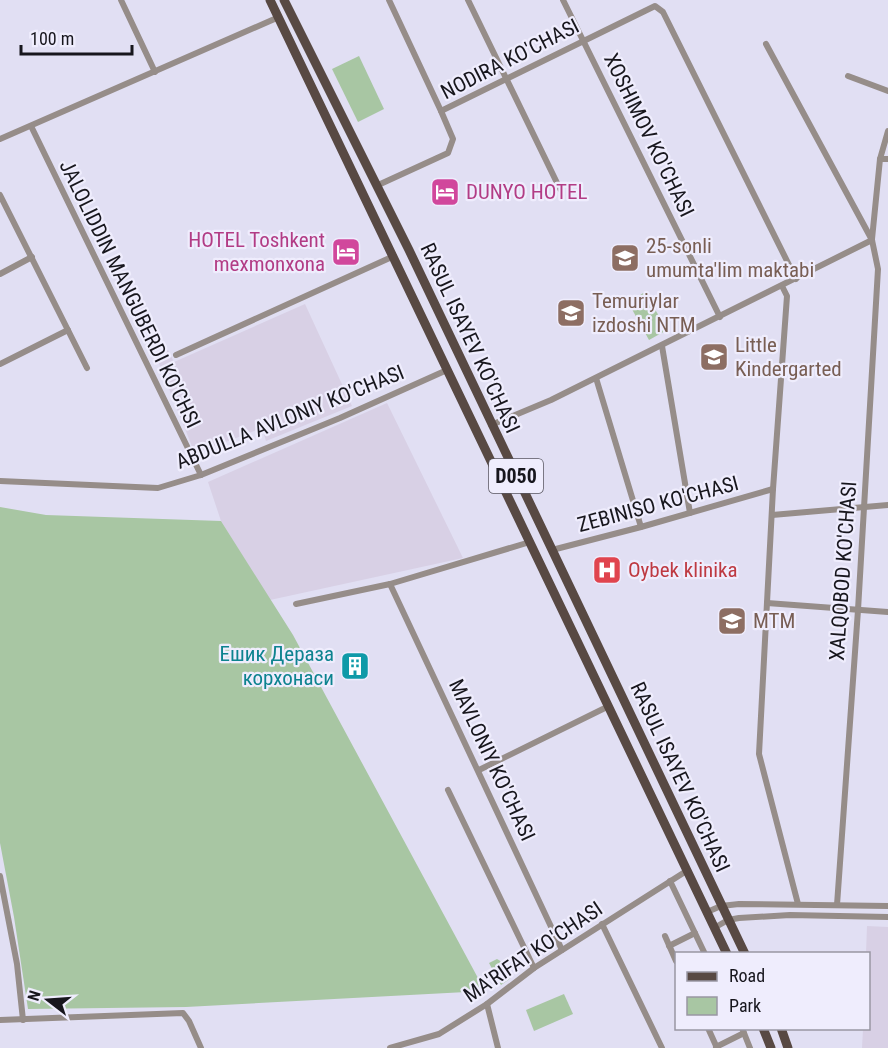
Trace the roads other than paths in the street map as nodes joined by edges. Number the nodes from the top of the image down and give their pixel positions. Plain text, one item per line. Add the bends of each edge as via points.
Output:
1 (121, 0) edge
2 (270, 0) edge
3 (284, 0) edge
4 (389, 0) edge
5 (468, 0) edge
6 (564, 0) edge
7 (279, 17) junction
8 (584, 40) junction
9 (766, 44) dead end
10 (155, 72) junction
11 (848, 76) dead end
12 (506, 78) junction
13 (888, 91) edge
14 (441, 111) junction
15 (30, 126) junction
16 (888, 131) edge
17 (0, 139) edge
18 (880, 159) junction
19 (888, 159) edge
20 (376, 186) junction
21 (560, 189) dead end
22 (0, 195) edge
23 (872, 240) junction
24 (409, 250) junction
25 (394, 256) junction
26 (32, 257) junction
27 (0, 274) edge
28 (796, 279) junction
29 (782, 286) junction
30 (720, 317) junction
31 (68, 330) junction
32 (662, 346) junction
33 (176, 355) dead end
34 (0, 363) edge
35 (87, 368) dead end
36 (447, 370) junction
37 (596, 378) junction
38 (491, 425) junction
39 (201, 476) junction
40 (0, 481) edge
41 (774, 489) junction
42 (888, 505) edge
43 (864, 508) junction
44 (690, 513) junction
45 (772, 515) junction
46 (640, 528) junction
47 (530, 542) junction
48 (552, 550) junction
49 (390, 584) junction
50 (767, 603) junction
51 (296, 604) dead end
52 (858, 610) junction
53 (888, 612) edge
54 (609, 706) junction
55 (479, 770) junction
56 (448, 790) dead end
57 (688, 870) junction
58 (0, 876) edge
59 (670, 881) junction
60 (799, 904) junction
61 (837, 905) junction
62 (721, 906) junction
63 (888, 906) edge
64 (3, 910) edge
65 (708, 912) junction
66 (801, 916) junction
67 (888, 917) edge
68 (728, 920) junction
69 (602, 924) junction
70 (714, 928) junction
71 (695, 933) junction
72 (665, 936) dead end
73 (669, 946) junction
74 (562, 950) junction
75 (704, 952) edge
76 (726, 952) edge
77 (744, 952) edge
78 (675, 959) edge
79 (534, 968) junction
80 (487, 1004) junction
81 (0, 1020) edge
82 (23, 1020) junction
83 (708, 1030) edge
84 (763, 1030) edge
85 (780, 1030) edge
86 (743, 1031) edge
87 (717, 1047) edge
88 (201, 1048) edge
89 (390, 1048) edge
90 (498, 1048) edge
91 (662, 1048) edge
92 (750, 1048) edge
93 (771, 1048) edge
94 (788, 1048) edge

1 - 10 street
2 - 7 main road, RASUL ISAYEV KO'CHASI / D050
3 - 20 main road, RASUL ISAYEV KO'CHASI / D050
4 - 14 street
5 - 12 street
6 - 8 street, XOSHIMOV KO'CHASI
7 - 10 street
7 - 25 main road, RASUL ISAYEV KO'CHASI / D050
8 - 12 street, NODIRA KO'CHASI
8 - 28 street, NODIRA KO'CHASI via 655,6 663,12
8 - 30 street, XOSHIMOV KO'CHASI
9 - 23 street
10 - 15 street
11 - 13 street
12 - 14 street, NODIRA KO'CHASI
12 - 21 street
14 - 20 street, NODIRA KO'CHASI via 453,139 448,153
15 - 17 street
15 - 39 street, JALOLIDDIN MANGUBERDI KO'CHSI
16 - 18 street
18 - 19 street
18 - 23 street
20 - 24 main road, RASUL ISAYEV KO'CHASI / D050
22 - 26 street
23 - 28 street
23 - 43 street, XALQOBOD KO'CHASI via 878,269
24 - 25 main road
24 - 38 main road, RASUL ISAYEV KO'CHASI / D050
25 - 33 street
25 - 36 main road, RASUL ISAYEV KO'CHASI / D050
26 - 27 street
26 - 31 street
28 - 29 street
29 - 30 street
29 - 41 street via 787,296
30 - 32 street
31 - 34 street
31 - 35 street
32 - 37 street
32 - 44 street
36 - 39 street, ABDULLA AVLONIY KO'CHASI
36 - 47 main road, RASUL ISAYEV KO'CHASI / D050
37 - 38 street
37 - 46 street
38 - 48 main road, RASUL ISAYEV KO'CHASI / D050
39 - 40 street, ABDULLA AVLONIY KO'CHASI via 158,488
41 - 44 street, ZEBINISO KO'CHASI
41 - 45 street
42 - 43 street
43 - 45 street
43 - 52 street, XALQOBOD KO'CHASI
44 - 46 street, ZEBINISO KO'CHASI
45 - 50 street
46 - 48 street, ZEBINISO KO'CHASI
47 - 49 street
47 - 54 main road, RASUL ISAYEV KO'CHASI / D050
48 - 62 main road, RASUL ISAYEV KO'CHASI / D050
49 - 51 street
49 - 55 street, MAVLONIY KO'CHASI
50 - 52 street
50 - 60 street via 759,754
52 - 53 street
52 - 61 street, XALQOBOD KO'CHASI
54 - 55 street
54 - 57 main road, RASUL ISAYEV KO'CHASI / D050
55 - 74 street, MAVLONIY KO'CHASI
56 - 79 street
57 - 59 street, MA'RIFAT KO'CHASI
57 - 65 main road, RASUL ISAYEV KO'CHASI / D050
58 - 64 street
59 - 69 street, MA'RIFAT KO'CHASI
59 - 71 street
60 - 61 street
60 - 62 street
60 - 66 street via 804,911
61 - 63 street
62 - 65 street
62 - 68 main road, RASUL ISAYEV KO'CHASI / D050
64 - 82 street via 17,964
65 - 70 main road, RASUL ISAYEV KO'CHASI / D050
66 - 67 street
66 - 68 street
68 - 70 street
68 - 77 main road, RASUL ISAYEV KO'CHASI / D050
69 - 74 street, MA'RIFAT KO'CHASI
69 - 91 street
70 - 76 main road, RASUL ISAYEV KO'CHASI / D050
71 - 73 street
71 - 75 street
72 - 73 street
73 - 78 street
74 - 79 street, MA'RIFAT KO'CHASI
79 - 80 street, MA'RIFAT KO'CHASI
80 - 89 street, MA'RIFAT KO'CHASI via 439,1034
80 - 90 street
81 - 82 street
82 - 88 street via 183,1013
83 - 87 street
84 - 93 main road
85 - 94 main road
86 - 87 street
86 - 92 street

